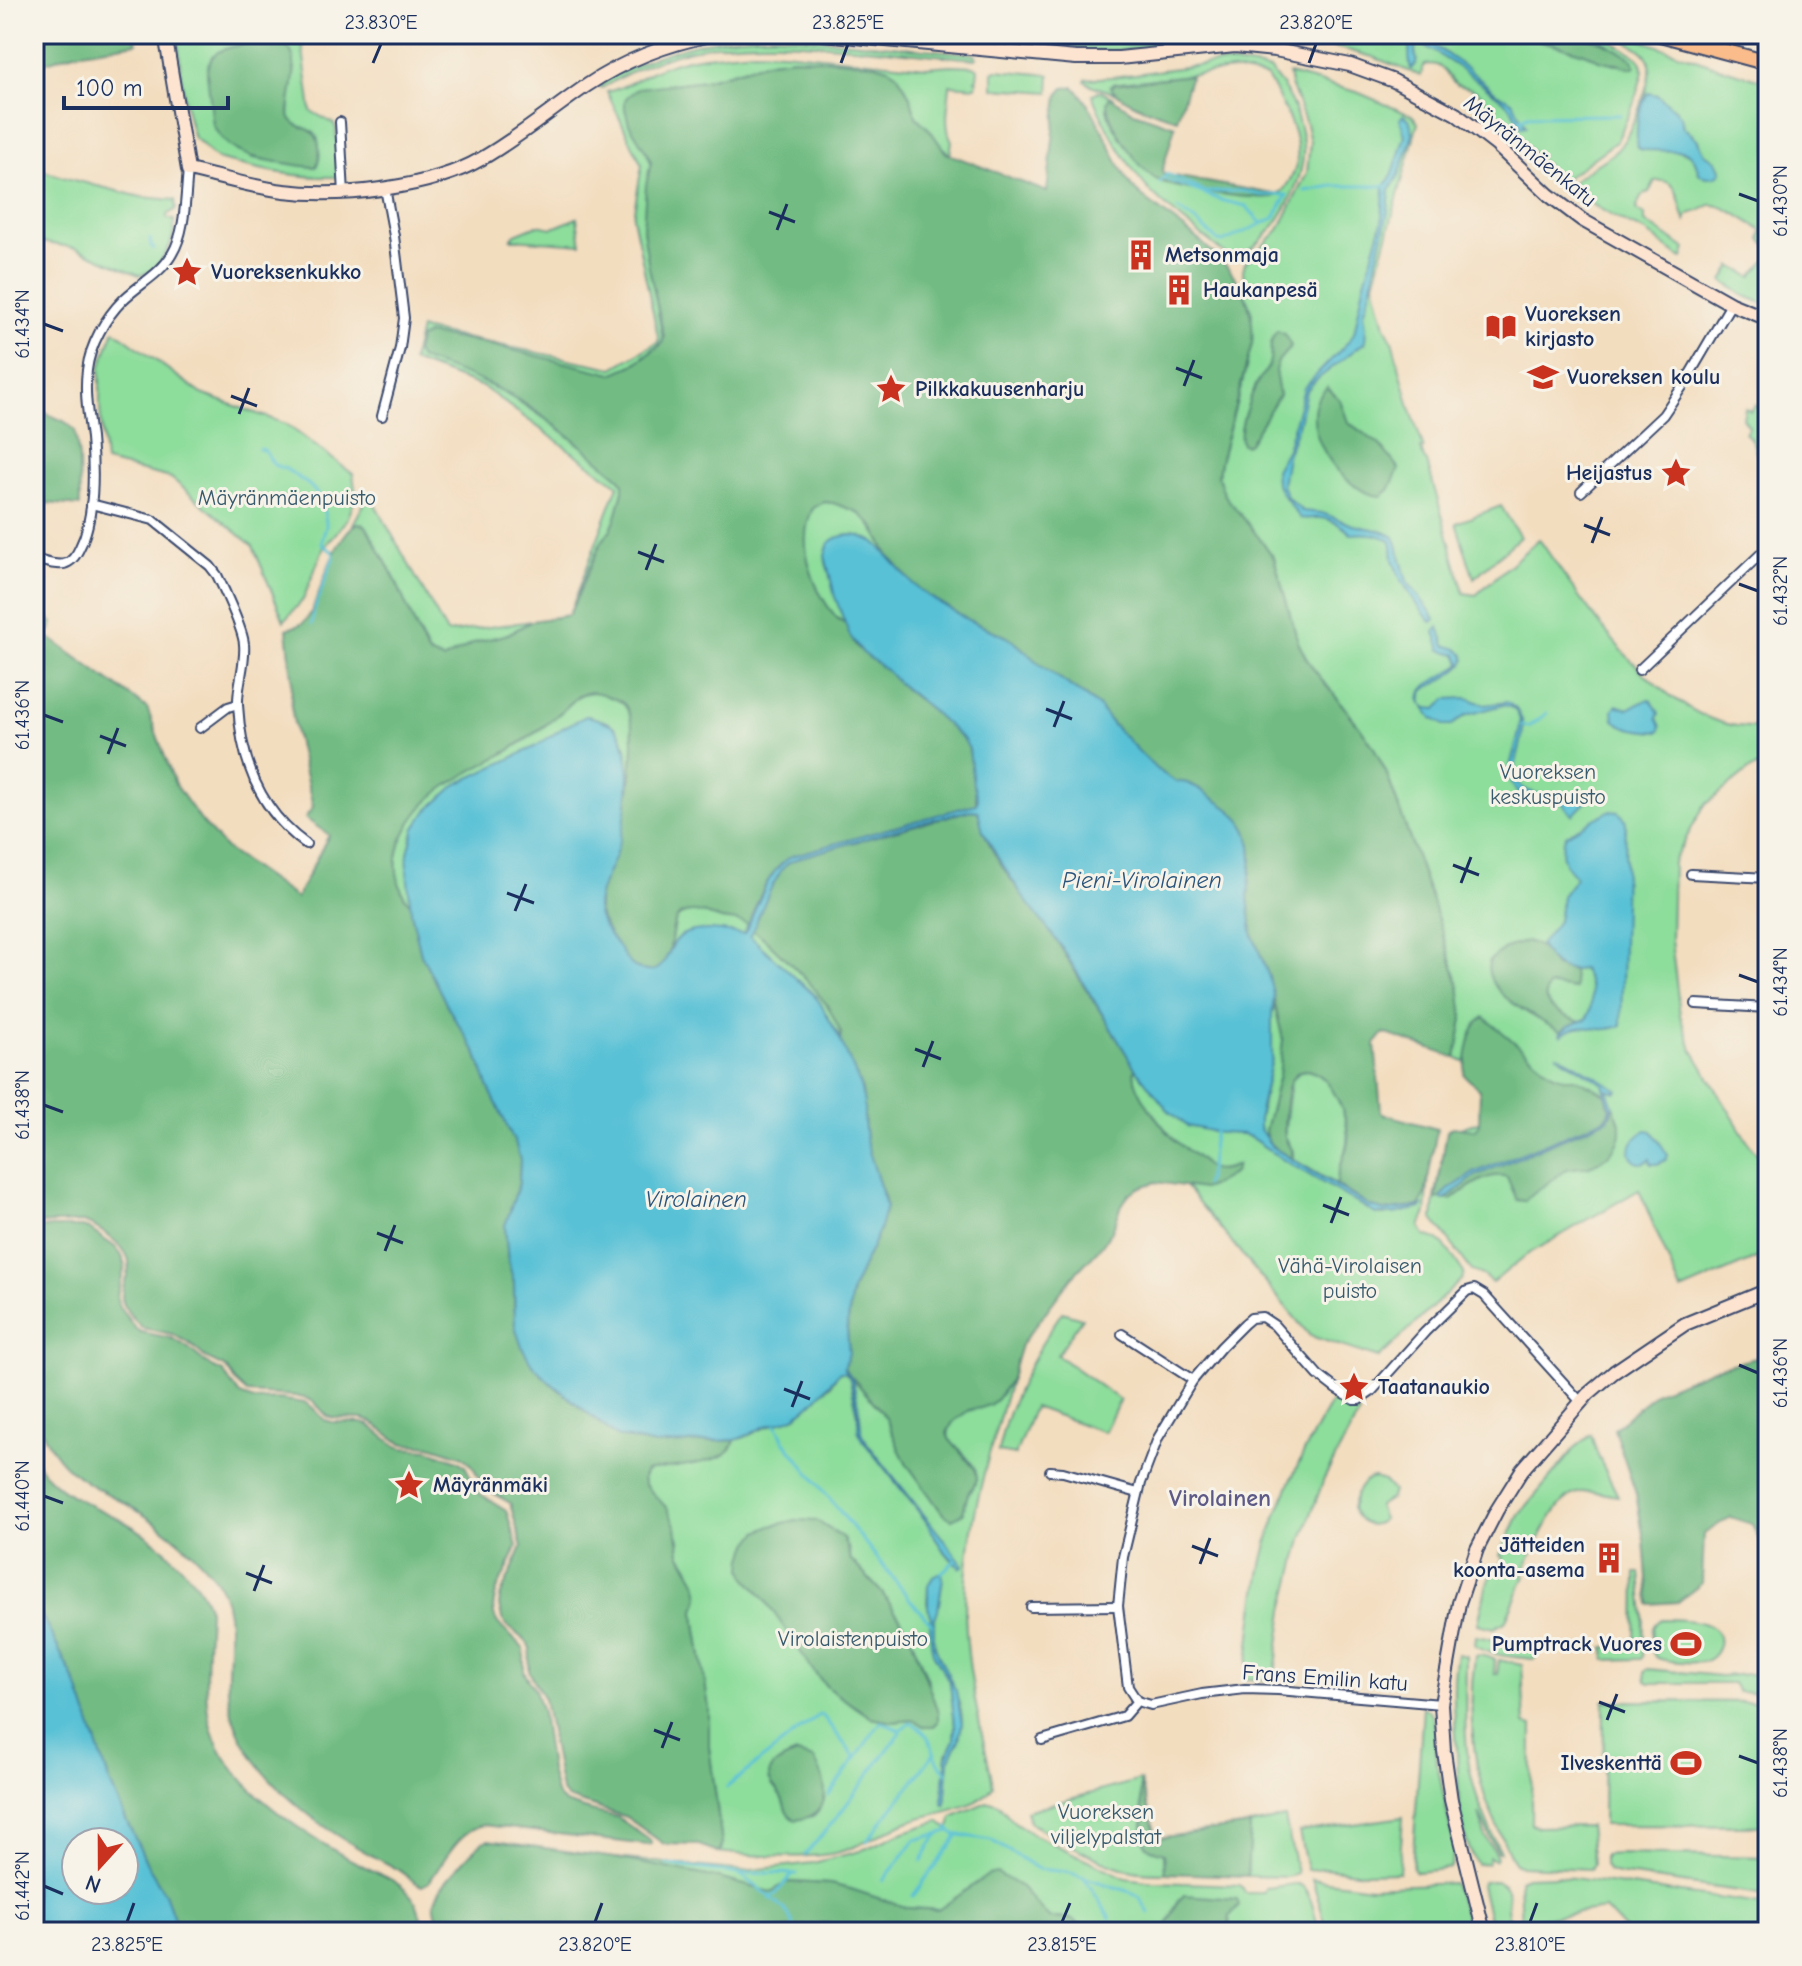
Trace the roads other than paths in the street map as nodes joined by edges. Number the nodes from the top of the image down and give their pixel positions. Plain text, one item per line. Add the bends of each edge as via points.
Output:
1 (165, 34) edge
2 (716, 34) edge
3 (823, 34) edge
4 (1660, 34) edge
5 (1768, 63) edge
6 (340, 122) dead end
7 (188, 170) junction
8 (385, 188) junction
9 (344, 194) junction
10 (1731, 304) junction
11 (1768, 319) edge
12 (382, 416) dead end
13 (1581, 492) dead end
14 (91, 504) junction
15 (1768, 547) edge
16 (34, 559) edge
17 (1639, 670) dead end
18 (238, 704) junction
19 (200, 728) dead end
20 (306, 844) dead end
21 (1691, 874) dead end
22 (1768, 878) edge
23 (1696, 1004) dead end
24 (1768, 1008) edge
25 (1768, 1290) edge
26 (1122, 1334) dead end
27 (1193, 1380) junction
28 (1580, 1401) junction
29 (1050, 1471) dead end
30 (1138, 1493) junction
31 (1118, 1606) junction
32 (1031, 1607) dead end
33 (1137, 1701) junction
34 (1441, 1704) junction
35 (1042, 1740) dead end
36 (1484, 1932) edge

1 - 7 street
2 - 8 street via 623,64 478,161
3 - 10 street, Mäyränmäenkatu via 1076,58 1235,46 1350,65 1456,114 1582,220
4 - 5 main road
6 - 9 street
7 - 9 street via 283,191
7 - 14 street via 174,252 115,309 89,359
8 - 9 street
8 - 12 street via 404,318
10 - 11 street, Mäyränmäenkatu
10 - 13 street via 1663,415
14 - 16 street via 85,537 70,561 59,565
14 - 18 street via 153,520 217,575 244,642
15 - 17 street
18 - 19 street
18 - 20 street via 254,782 281,823
21 - 22 street
23 - 24 street
25 - 28 street via 1685,1324
26 - 27 street
27 - 28 street via 1244,1324 1262,1317 1318,1375 1354,1400 1363,1398 1474,1289
27 - 30 street via 1158,1438
28 - 34 street via 1522,1470 1477,1549 1459,1603
29 - 30 street
30 - 31 street
31 - 32 street
31 - 33 street via 1128,1687
33 - 34 street, Frans Emilin katu via 1151,1705 1245,1689
33 - 35 street via 1124,1716
34 - 36 street via 1451,1800

